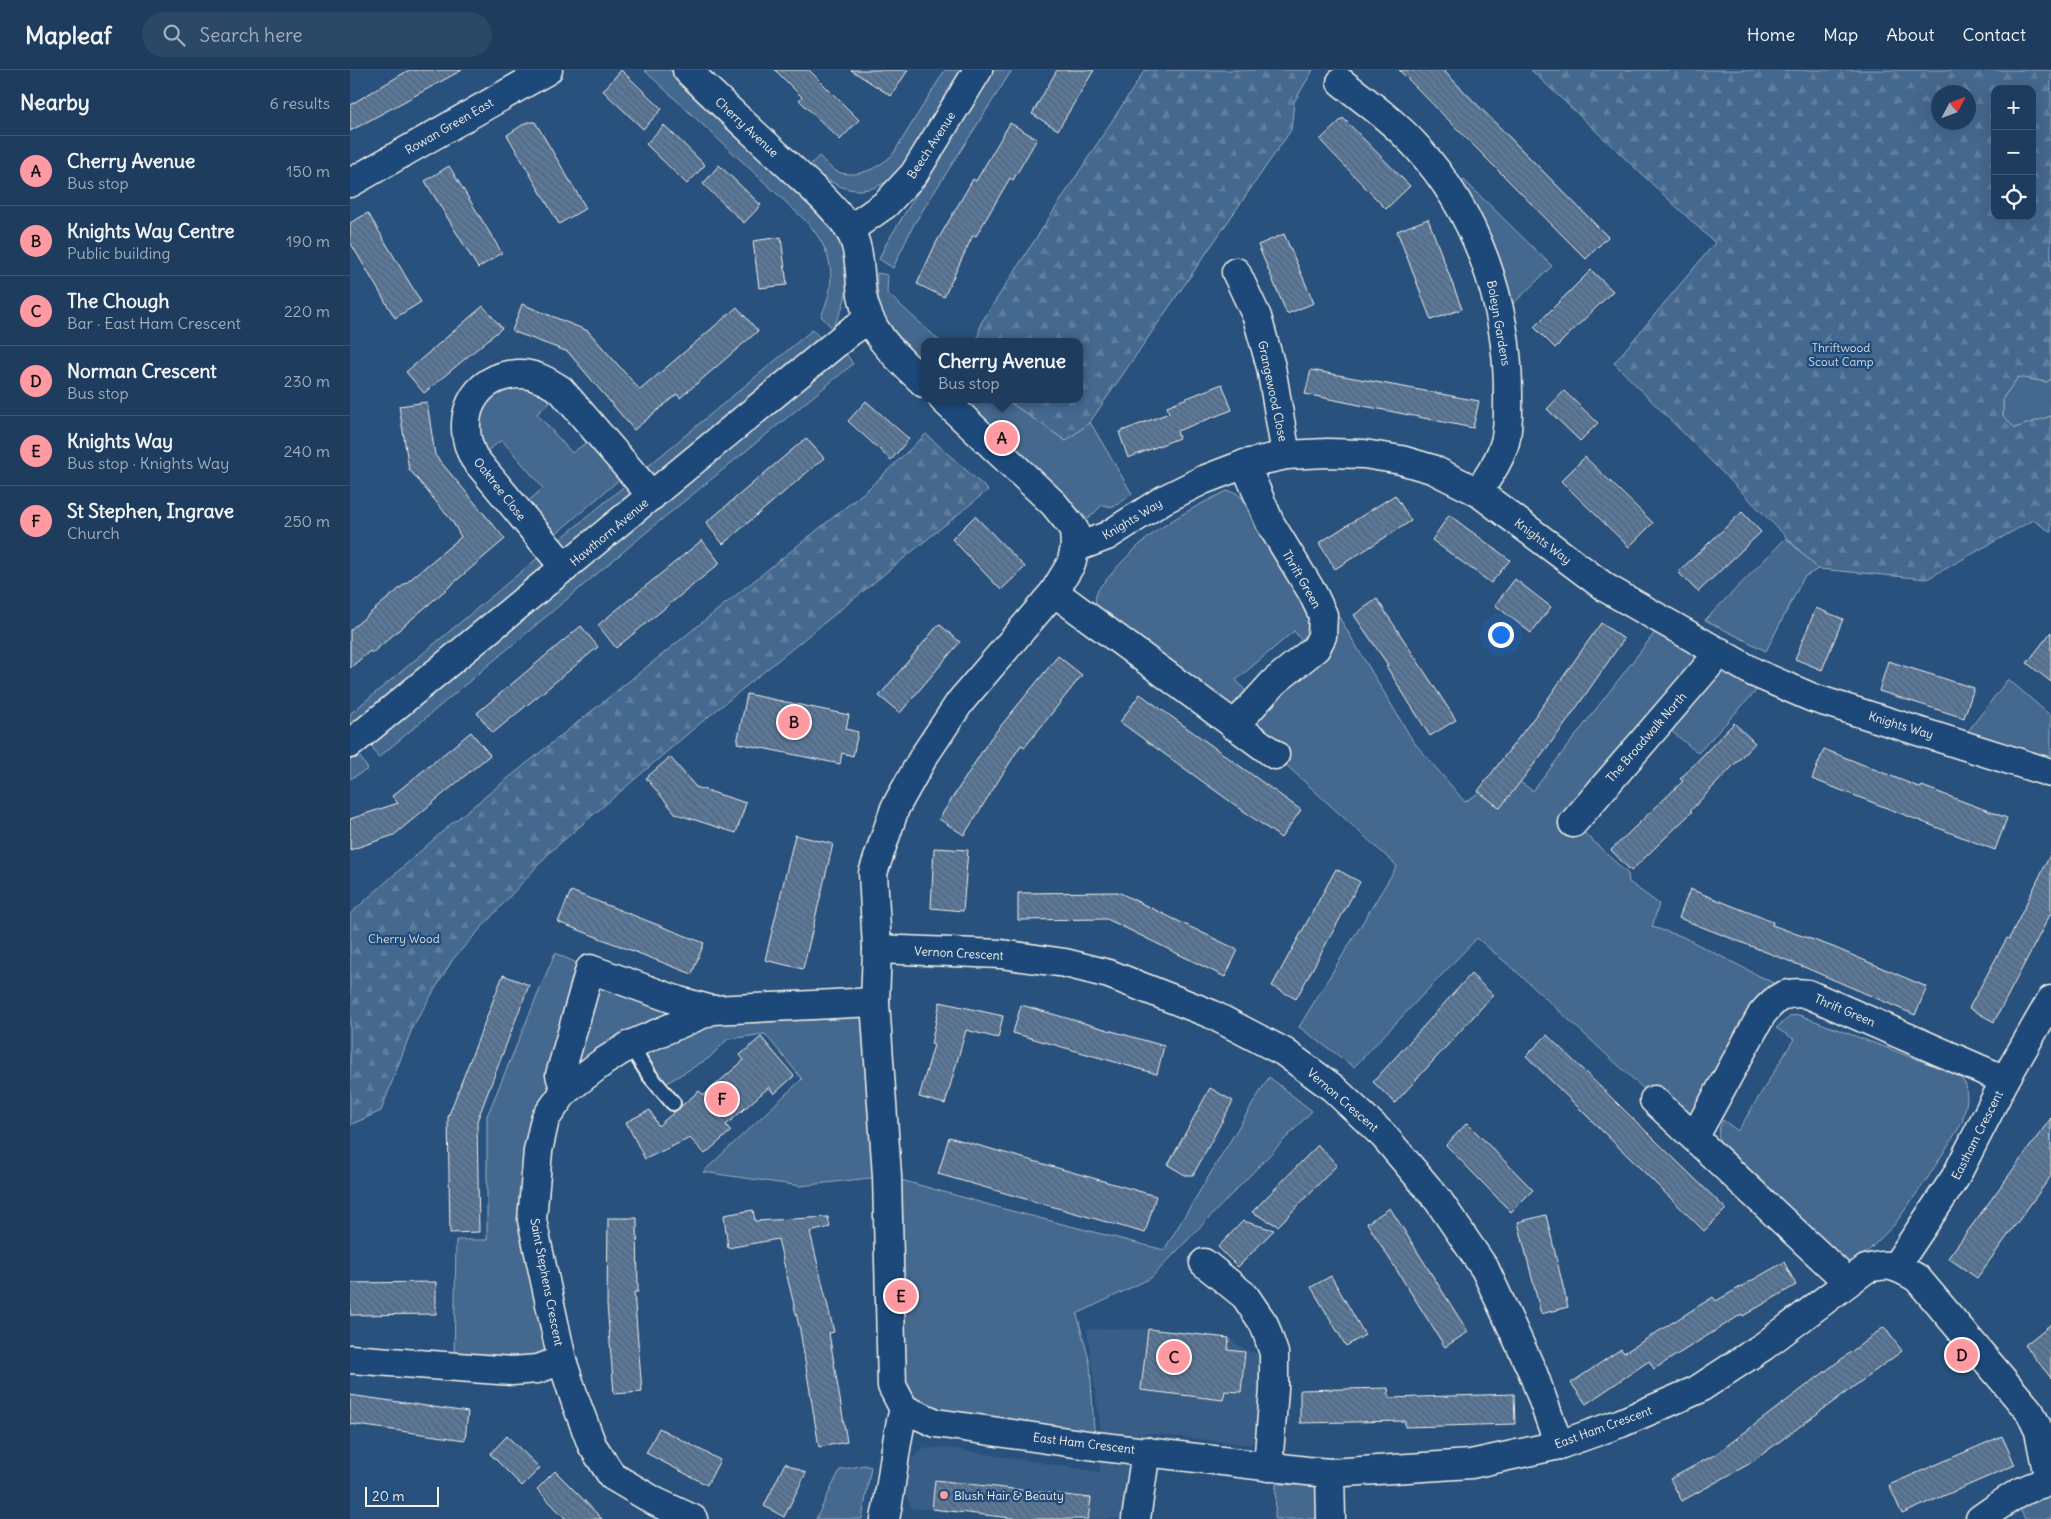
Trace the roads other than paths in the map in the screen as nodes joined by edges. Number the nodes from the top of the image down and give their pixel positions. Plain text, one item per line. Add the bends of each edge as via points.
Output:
1 (548, 70) edge
2 (686, 70) edge
3 (978, 70) edge
4 (1346, 76) edge
5 (350, 183) edge
6 (849, 230) junction
7 (1236, 272) dead end
8 (869, 319) junction
9 (921, 380) edge
10 (947, 403) edge
11 (1286, 455) junction
12 (1245, 464) junction
13 (1478, 492) junction
14 (652, 496) junction
15 (1075, 548) junction
16 (565, 568) junction
17 (1054, 592) junction
18 (1720, 652) junction
19 (1234, 726) junction
20 (350, 744) edge
21 (1275, 755) dead end
22 (2051, 773) edge
23 (1573, 822) dead end
24 (877, 949) junction
25 (2051, 1000) edge
26 (876, 1002) junction
27 (712, 1010) junction
28 (2044, 1032) edge
29 (630, 1045) junction
30 (2005, 1080) junction
31 (565, 1092) junction
32 (1654, 1100) dead end
33 (673, 1103) dead end
34 (1694, 1136) junction
35 (1204, 1262) dead end
36 (1896, 1266) junction
37 (1848, 1282) junction
38 (350, 1359) edge
39 (562, 1360) junction
40 (904, 1408) junction
41 (1559, 1445) junction
42 (1146, 1451) junction
43 (1268, 1467) junction
44 (1330, 1473) junction
45 (2050, 1482) edge
46 (693, 1519) edge
47 (885, 1519) edge
48 (1136, 1519) edge
49 (1331, 1519) edge
50 (1980, 1519) edge

1 - 5 street, Rowan Green East
2 - 6 street, Cherry Avenue via 815,191
3 - 6 street, Beech Avenue via 914,174 886,204
4 - 13 street, Boleyn Gardens via 1427,160 1463,211 1487,264 1505,344 1508,421 1504,443 1494,467
6 - 8 street, Cherry Avenue via 856,244
7 - 11 street, Grangewood Close via 1259,325 1271,367
8 - 9 street, Cherry Avenue via 893,354
8 - 14 street, Hawthorn Avenue
10 - 15 street via 1054,504 1074,528
11 - 12 street, Knights Way
11 - 13 street, Knights Way via 1327,452 1401,460 1432,469
12 - 15 street, Knights Way via 1203,480 1163,500 1108,536
12 - 19 street, Thrift Green via 1270,523 1323,615 1322,636 1316,648 1274,682
13 - 18 street, Knights Way via 1606,588
14 - 16 street, Hawthorn Avenue
14 - 16 street, Oaktree Close via 561,390 548,382 520,374 505,376 479,391 467,410 466,444
15 - 17 street via 1071,564
16 - 20 street, Hawthorn Avenue
17 - 19 street
17 - 24 street via 960,702 895,808 874,873
18 - 22 street, Knights Way via 1755,673 1813,698
18 - 23 street, The Broadwalk North
19 - 21 street
24 - 26 street
24 - 41 street, Vernon Crescent via 1001,954 1065,963 1109,974 1211,1014 1284,1052 1333,1088 1384,1136 1438,1200 1485,1269 1533,1373
25 - 28 street, Eastham Crescent
26 - 27 street, Saint Stephens Crescent
26 - 40 street via 887,1176 892,1386
27 - 29 street, Saint Stephens Crescent
27 - 31 street, Saint Stephens Crescent via 590,970 560,1075
28 - 30 street, Eastham Crescent
29 - 31 street, Saint Stephens Crescent
29 - 33 lane
30 - 34 street, Thrift Green via 1808,994 1791,992 1778,998 1762,1014
30 - 36 street, Eastham Crescent via 1955,1178
31 - 39 street, Saint Stephens Crescent via 546,1119 538,1151 532,1220
32 - 34 street
34 - 37 street
35 - 43 street via 1244,1296 1264,1324 1274,1353
36 - 37 street, East Ham Crescent via 1884,1264 1866,1269
36 - 45 street via 1917,1278 2030,1412 2039,1431
37 - 41 street, East Ham Crescent via 1764,1346 1697,1390 1621,1423
38 - 39 street, Saint Stephens Crescent via 512,1372 538,1369
39 - 46 street, Saint Stephens Crescent via 592,1445 612,1476
40 - 42 street, East Ham Crescent via 936,1423
40 - 47 street via 897,1434
41 - 44 street, East Ham Crescent via 1471,1464
42 - 43 street, East Ham Crescent
42 - 48 street
43 - 44 street, East Ham Crescent
44 - 49 street
45 - 50 street via 2032,1486 2013,1496

